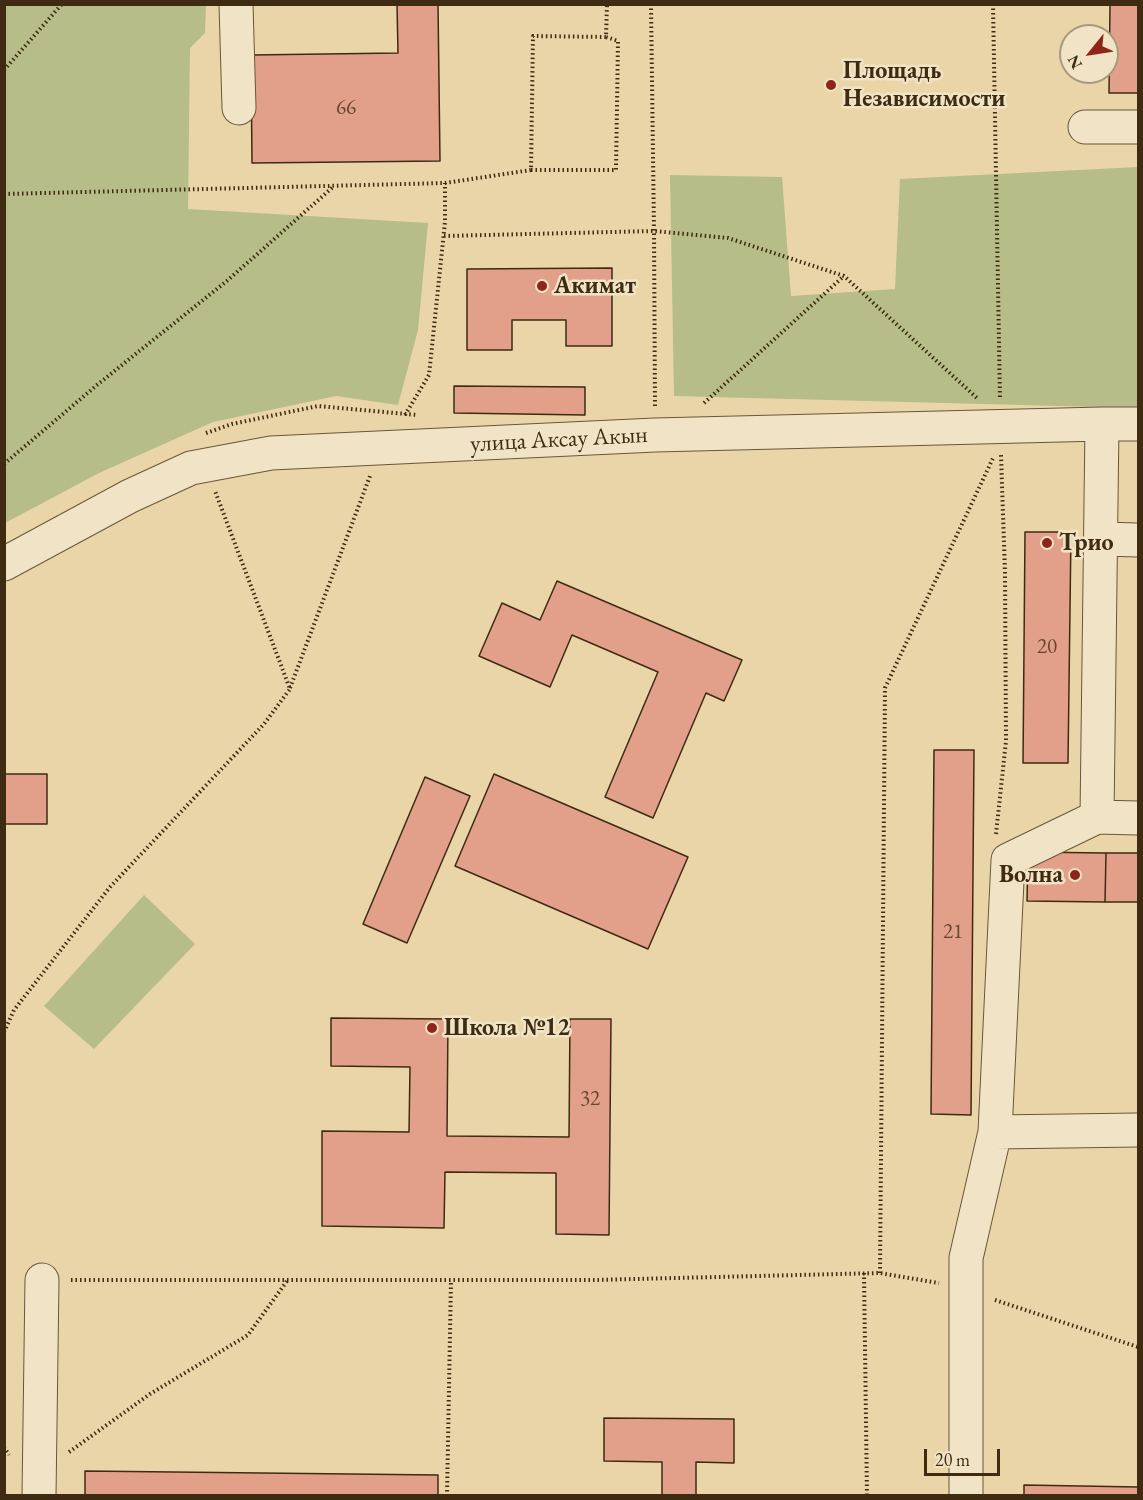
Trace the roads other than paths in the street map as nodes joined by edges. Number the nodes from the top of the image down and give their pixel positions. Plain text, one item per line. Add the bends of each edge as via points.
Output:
1 (236, 4) edge
2 (239, 108) dead end
3 (1084, 127) dead end
4 (1138, 127) edge
5 (1102, 423) junction
6 (1138, 424) edge
7 (1101, 539) junction
8 (1138, 540) edge
9 (4, 564) edge
10 (1097, 817) junction
11 (1138, 818) edge
12 (1138, 1130) edge
13 (995, 1131) junction
14 (42, 1280) road end
15 (39, 1493) edge
16 (966, 1496) edge

1 - 2 street
3 - 4 street
5 - 6 street, улица Аксау Акын
5 - 7 street
5 - 9 street, улица Аксау Акын via 1000,434 655,435 271,453 190,468
7 - 8 street
7 - 10 street
10 - 11 street
10 - 13 street via 1008,860
12 - 13 street
13 - 16 street via 966,1258
14 - 15 street

